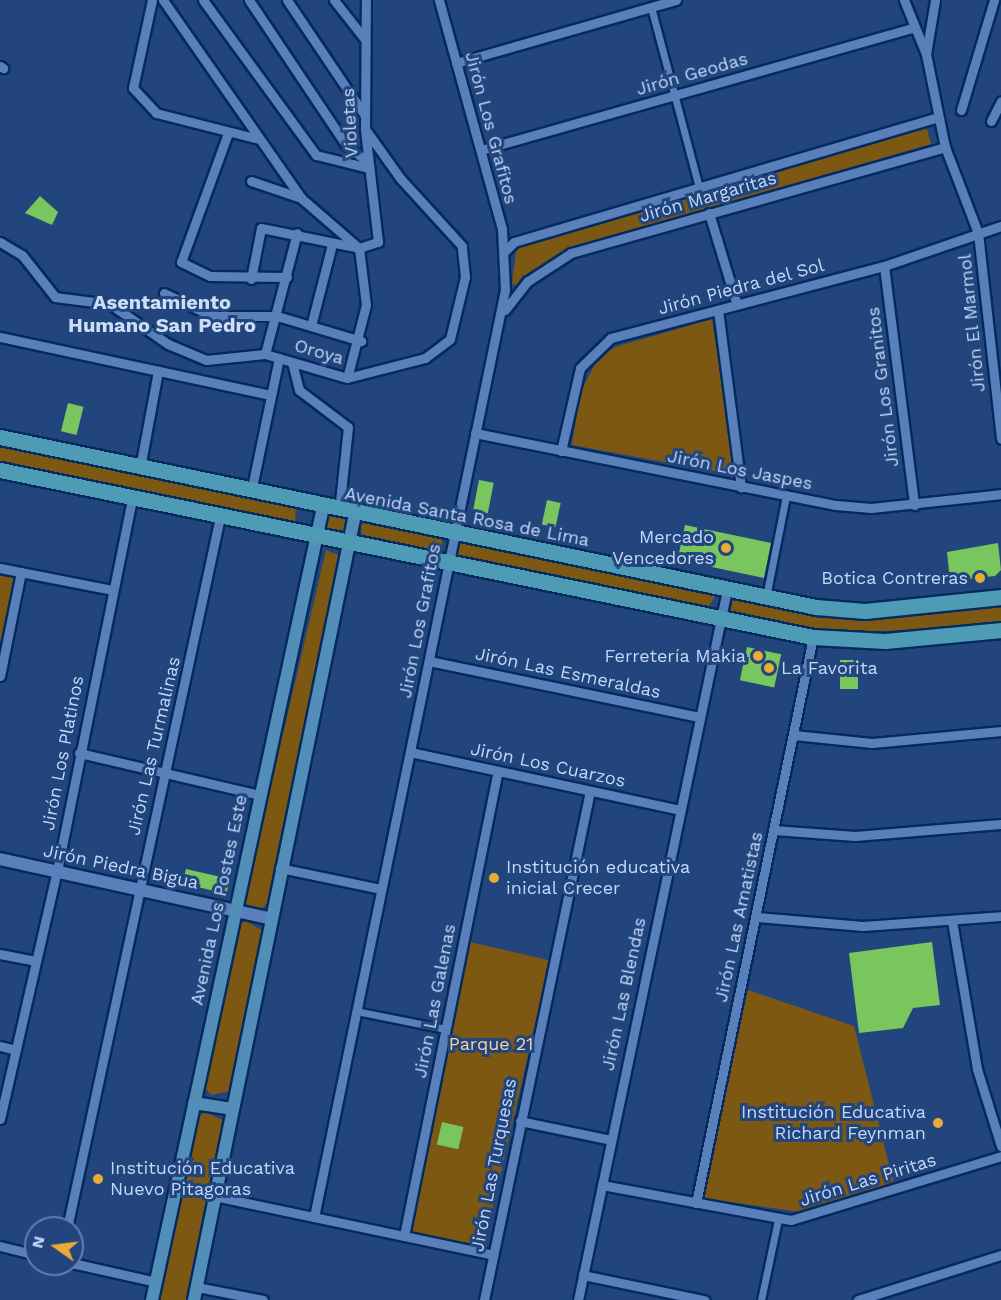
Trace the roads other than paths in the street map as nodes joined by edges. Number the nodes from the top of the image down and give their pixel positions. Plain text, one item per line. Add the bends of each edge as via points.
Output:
1 (152, 0) edge
2 (164, 0) edge
3 (203, 0) edge
4 (249, 0) edge
5 (287, 0) edge
6 (334, 0) edge
7 (366, 0) edge
8 (439, 0) edge
9 (676, 0) edge
10 (904, 0) edge
11 (935, 0) edge
12 (994, 0) edge
13 (651, 4) edge
14 (912, 28) junction
15 (364, 38) junction
16 (927, 54) junction
17 (456, 63) junction
18 (675, 96) junction
19 (1001, 101) edge
20 (961, 110) dead end
21 (365, 117) junction
22 (938, 117) junction
23 (991, 121) dead end
24 (365, 129) junction
25 (228, 133) junction
26 (259, 139) junction
27 (945, 147) junction
28 (481, 150) junction
29 (369, 165) junction
30 (251, 181) dead end
31 (699, 188) junction
32 (301, 198) junction
33 (709, 213) junction
34 (1001, 226) edge
35 (297, 233) junction
36 (978, 233) junction
37 (0, 242) edge
38 (332, 244) junction
39 (359, 248) junction
40 (506, 250) junction
41 (884, 266) junction
42 (287, 278) junction
43 (251, 279) junction
44 (164, 292) dead end
45 (737, 305) junction
46 (718, 310) junction
47 (502, 314) junction
48 (277, 316) junction
49 (311, 326) junction
50 (0, 337) edge
51 (361, 341) junction
52 (265, 354) junction
53 (279, 358) junction
54 (292, 362) junction
55 (158, 371) junction
56 (347, 378) junction
57 (272, 395) junction
58 (475, 433) junction
59 (0, 437) edge
60 (1001, 439) edge
61 (561, 451) junction
62 (140, 468) junction
63 (0, 470) edge
64 (741, 488) junction
65 (251, 492) junction
66 (1001, 494) edge
67 (786, 496) junction
68 (132, 498) junction
69 (914, 505) junction
70 (323, 507) junction
71 (339, 511) junction
72 (355, 514) junction
73 (220, 517) junction
74 (455, 533) junction
75 (316, 538) junction
76 (348, 545) junction
77 (448, 564) junction
78 (0, 568) edge
79 (21, 572) junction
80 (112, 590) junction
81 (727, 590) junction
82 (766, 597) junction
83 (1001, 597) edge
84 (720, 620) junction
85 (1001, 630) edge
86 (813, 637) junction
87 (429, 661) junction
88 (0, 676) edge
89 (699, 717) junction
90 (1001, 731) edge
91 (794, 735) junction
92 (410, 752) junction
93 (79, 753) junction
94 (498, 771) junction
95 (166, 773) junction
96 (590, 791) junction
97 (260, 795) junction
98 (680, 810) junction
99 (1001, 824) edge
100 (774, 830) junction
101 (0, 859) edge
102 (280, 868) junction
103 (57, 871) junction
104 (138, 889) junction
105 (381, 889) junction
106 (235, 910) junction
107 (1001, 916) edge
108 (757, 917) junction
109 (269, 918) junction
110 (952, 921) junction
111 (0, 954) edge
112 (35, 962) junction
113 (356, 1011) junction
114 (446, 1029) junction
115 (0, 1046) edge
116 (16, 1050) junction
117 (195, 1103) junction
118 (232, 1110) junction
119 (0, 1119) edge
120 (520, 1121) junction
121 (611, 1140) junction
122 (1001, 1146) edge
123 (1001, 1156) edge
124 (602, 1185) junction
125 (214, 1196) junction
126 (696, 1203) junction
127 (70, 1216) edge
128 (314, 1217) junction
129 (777, 1219) junction
130 (404, 1236) junction
131 (0, 1246) edge
132 (24, 1252) edge
133 (493, 1255) junction
134 (1001, 1255) edge
135 (84, 1266) edge
136 (583, 1275) junction
137 (156, 1282) junction
138 (195, 1294) edge
139 (152, 1300) edge
140 (263, 1300) edge
141 (484, 1300) edge
142 (578, 1300) edge
143 (704, 1300) edge
144 (761, 1300) edge
145 (858, 1300) edge

1 - 25 street via 133,88 156,113
2 - 26 street via 236,97
3 - 29 street via 316,155
4 - 29 street via 346,145
5 - 21 street
6 - 15 street
7 - 15 street, Violetas
8 - 17 street, Jirón Los Grafitos
9 - 13 street
10 - 14 street, Jirón El Marmol
11 - 16 street
12 - 20 street
13 - 17 street
13 - 18 street
14 - 16 street, Jirón El Marmol
14 - 18 street, Jirón Geodas
15 - 21 street, Violetas
16 - 22 street, Jirón El Marmol
17 - 28 street, Jirón Los Grafitos
18 - 28 street, Jirón Geodas
18 - 31 street
19 - 23 street
21 - 24 street, Violetas
22 - 27 street, Jirón El Marmol
22 - 31 street, Jirón Margaritas
24 - 29 street, Violetas
24 - 56 street, Oroya via 400,178 458,238 465,277 444,347 425,358
25 - 26 street
25 - 43 street via 181,262 210,276
26 - 32 street
27 - 33 street, Jirón Margaritas
27 - 36 street, Jirón El Marmol
28 - 40 street, Jirón Los Grafitos
29 - 39 street, Violetas via 377,244
30 - 32 street
31 - 40 street, Jirón Margaritas via 514,242
32 - 39 street via 340,238
33 - 45 street
33 - 47 street, Jirón Margaritas via 571,253 528,280
34 - 36 street, Jirón Piedra del Sol
35 - 38 street
35 - 42 street
35 - 43 street via 261,228
36 - 41 street, Jirón Piedra del Sol
36 - 60 street, Jirón El Marmol
37 - 52 street, Oroya via 22,255 56,297 110,304 168,344 206,360
38 - 39 street
38 - 49 street
39 - 51 street via 366,285
40 - 47 street, Jirón Los Grafitos
41 - 45 street, Jirón Piedra del Sol
41 - 69 street, Jirón Los Granitos
42 - 43 street
42 - 48 street
44 - 48 street via 212,316
45 - 46 street, Jirón Piedra del Sol
46 - 61 street, Jirón Piedra del Sol via 611,338 592,353 580,368
46 - 64 street
47 - 58 street, Jirón Los Grafitos
48 - 49 street
48 - 52 street
49 - 51 street
50 - 55 street
51 - 56 street
52 - 53 street, Oroya
53 - 54 street, Oroya
53 - 57 street
54 - 56 street, Oroya
54 - 71 street via 299,390 348,427
55 - 57 street
55 - 62 street
57 - 65 street
58 - 61 street, Jirón Los Jaspes
58 - 74 street, Jirón Los Grafitos
59 - 62 main road, Avenida Santa Rosa de Lima
61 - 64 street, Jirón Los Jaspes
62 - 65 main road, Avenida Santa Rosa de Lima
63 - 68 main road
64 - 67 street, Jirón Los Jaspes
65 - 70 main road, Avenida Santa Rosa de Lima
66 - 69 street, Jirón Los Jaspes
67 - 69 street, Jirón Los Jaspes via 871,508
67 - 82 street
68 - 73 main road
68 - 80 street, Jirón Los Platinos
70 - 71 main road, Avenida Santa Rosa de Lima
70 - 75 main road, Avenida Los Postes Este
71 - 72 main road, Avenida Santa Rosa de Lima
72 - 74 main road, Avenida Santa Rosa de Lima
72 - 76 main road
73 - 75 main road
73 - 95 street, Jirón Las Turmalinas
74 - 77 street, Jirón Los Grafitos
74 - 81 main road, Avenida Santa Rosa de Lima
75 - 76 main road
75 - 97 main road, Avenida Los Postes Este
76 - 77 main road
76 - 102 main road
77 - 84 main road
77 - 87 street, Jirón Los Grafitos
78 - 79 street
79 - 80 street
79 - 88 street
80 - 93 street, Jirón Los Platinos
81 - 82 main road, Avenida Santa Rosa de Lima
81 - 84 street, Jirón Las Blendas
82 - 83 main road, Avenida Santa Rosa de Lima via 865,611
84 - 86 main road
84 - 89 street, Jirón Las Blendas
85 - 86 main road via 885,641
86 - 91 street, Jirón Las Amatistas
87 - 89 street, Jirón Las Esmeraldas
87 - 92 street, Jirón Los Grafitos
89 - 98 street, Jirón Las Blendas
90 - 91 street via 872,743
91 - 100 street, Jirón Las Amatistas
92 - 94 street, Jirón Los Cuarzos
92 - 105 street, Jirón Los Grafitos
93 - 95 street
93 - 103 street, Jirón Los Platinos
94 - 96 street, Jirón Los Cuarzos
94 - 114 street, Jirón Las Galenas
95 - 97 street
95 - 104 street, Jirón Las Turmalinas
96 - 98 street, Jirón Los Cuarzos
96 - 120 street, Jirón Las Turquesas
97 - 106 main road, Avenida Los Postes Este
98 - 121 street, Jirón Las Blendas
99 - 100 street via 855,836
100 - 108 street, Jirón Las Amatistas
101 - 103 street, Jirón Piedra Bigua
102 - 105 street
102 - 109 main road
103 - 104 street, Jirón Piedra Bigua
103 - 112 street, Jirón Los Platinos
104 - 106 street, Jirón Piedra Bigua
104 - 127 street, Jirón Las Turmalinas
105 - 113 street, Jirón Los Grafitos
106 - 109 street, Jirón Piedra Bigua
106 - 117 main road, Avenida Los Postes Este
107 - 110 street
108 - 110 street via 863,926
108 - 126 street, Jirón Las Amatistas
109 - 118 main road
110 - 122 street via 977,1069
111 - 112 street
112 - 116 street, Jirón Los Platinos
113 - 114 street
113 - 128 street, Jirón Los Grafitos
114 - 130 street, Jirón Las Galenas
115 - 116 street
116 - 119 street, Jirón Los Platinos
117 - 118 main road
117 - 137 main road, Avenida Los Postes Este
118 - 125 main road
120 - 121 street
120 - 133 street, Jirón Las Turquesas
121 - 124 street, Jirón Las Blendas
123 - 129 street, Jirón Las Piritas via 804,1219
124 - 126 street, Jirón Las Piritas
124 - 136 street, Jirón Las Blendas
125 - 128 street
125 - 138 main road
126 - 129 street, Jirón Las Piritas
128 - 130 street
129 - 144 street
130 - 133 street
131 - 132 street
133 - 141 street, Jirón Las Turquesas
134 - 145 street
135 - 137 street
136 - 142 street, Jirón Las Blendas
136 - 143 street
137 - 139 main road, Avenida Los Postes Este
138 - 140 street

